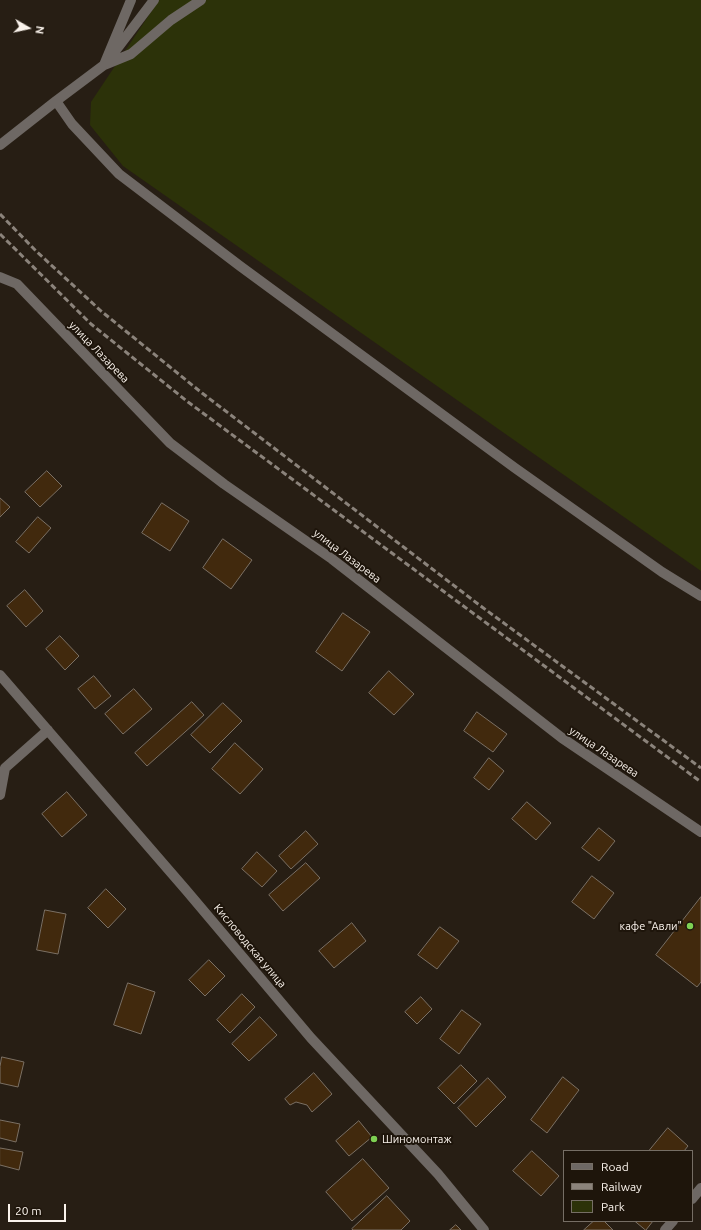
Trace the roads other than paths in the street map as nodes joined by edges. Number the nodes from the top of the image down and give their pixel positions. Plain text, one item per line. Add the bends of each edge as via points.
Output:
1 (131, 0) edge
2 (154, 0) edge
3 (200, 0) edge
4 (104, 65) junction
5 (56, 101) junction
6 (0, 145) edge
7 (0, 276) edge
8 (701, 596) edge
9 (0, 675) edge
10 (48, 730) junction
11 (0, 795) edge
12 (701, 832) edge
13 (701, 1188) edge
14 (693, 1198) edge
15 (672, 1222) edge
16 (484, 1230) edge
17 (665, 1230) edge

1 - 4 street
2 - 4 street
3 - 4 street via 171,20 131,54
4 - 5 street
5 - 6 street
5 - 8 street via 72,124 119,174 515,468 662,572
7 - 12 street, улица Лазарева via 17,284 170,443 332,559 562,738
9 - 10 street, Кисловодская улица
10 - 11 street via 5,768
10 - 16 street, Кисловодская улица via 312,1038 438,1174
13 - 14 street
15 - 17 street

